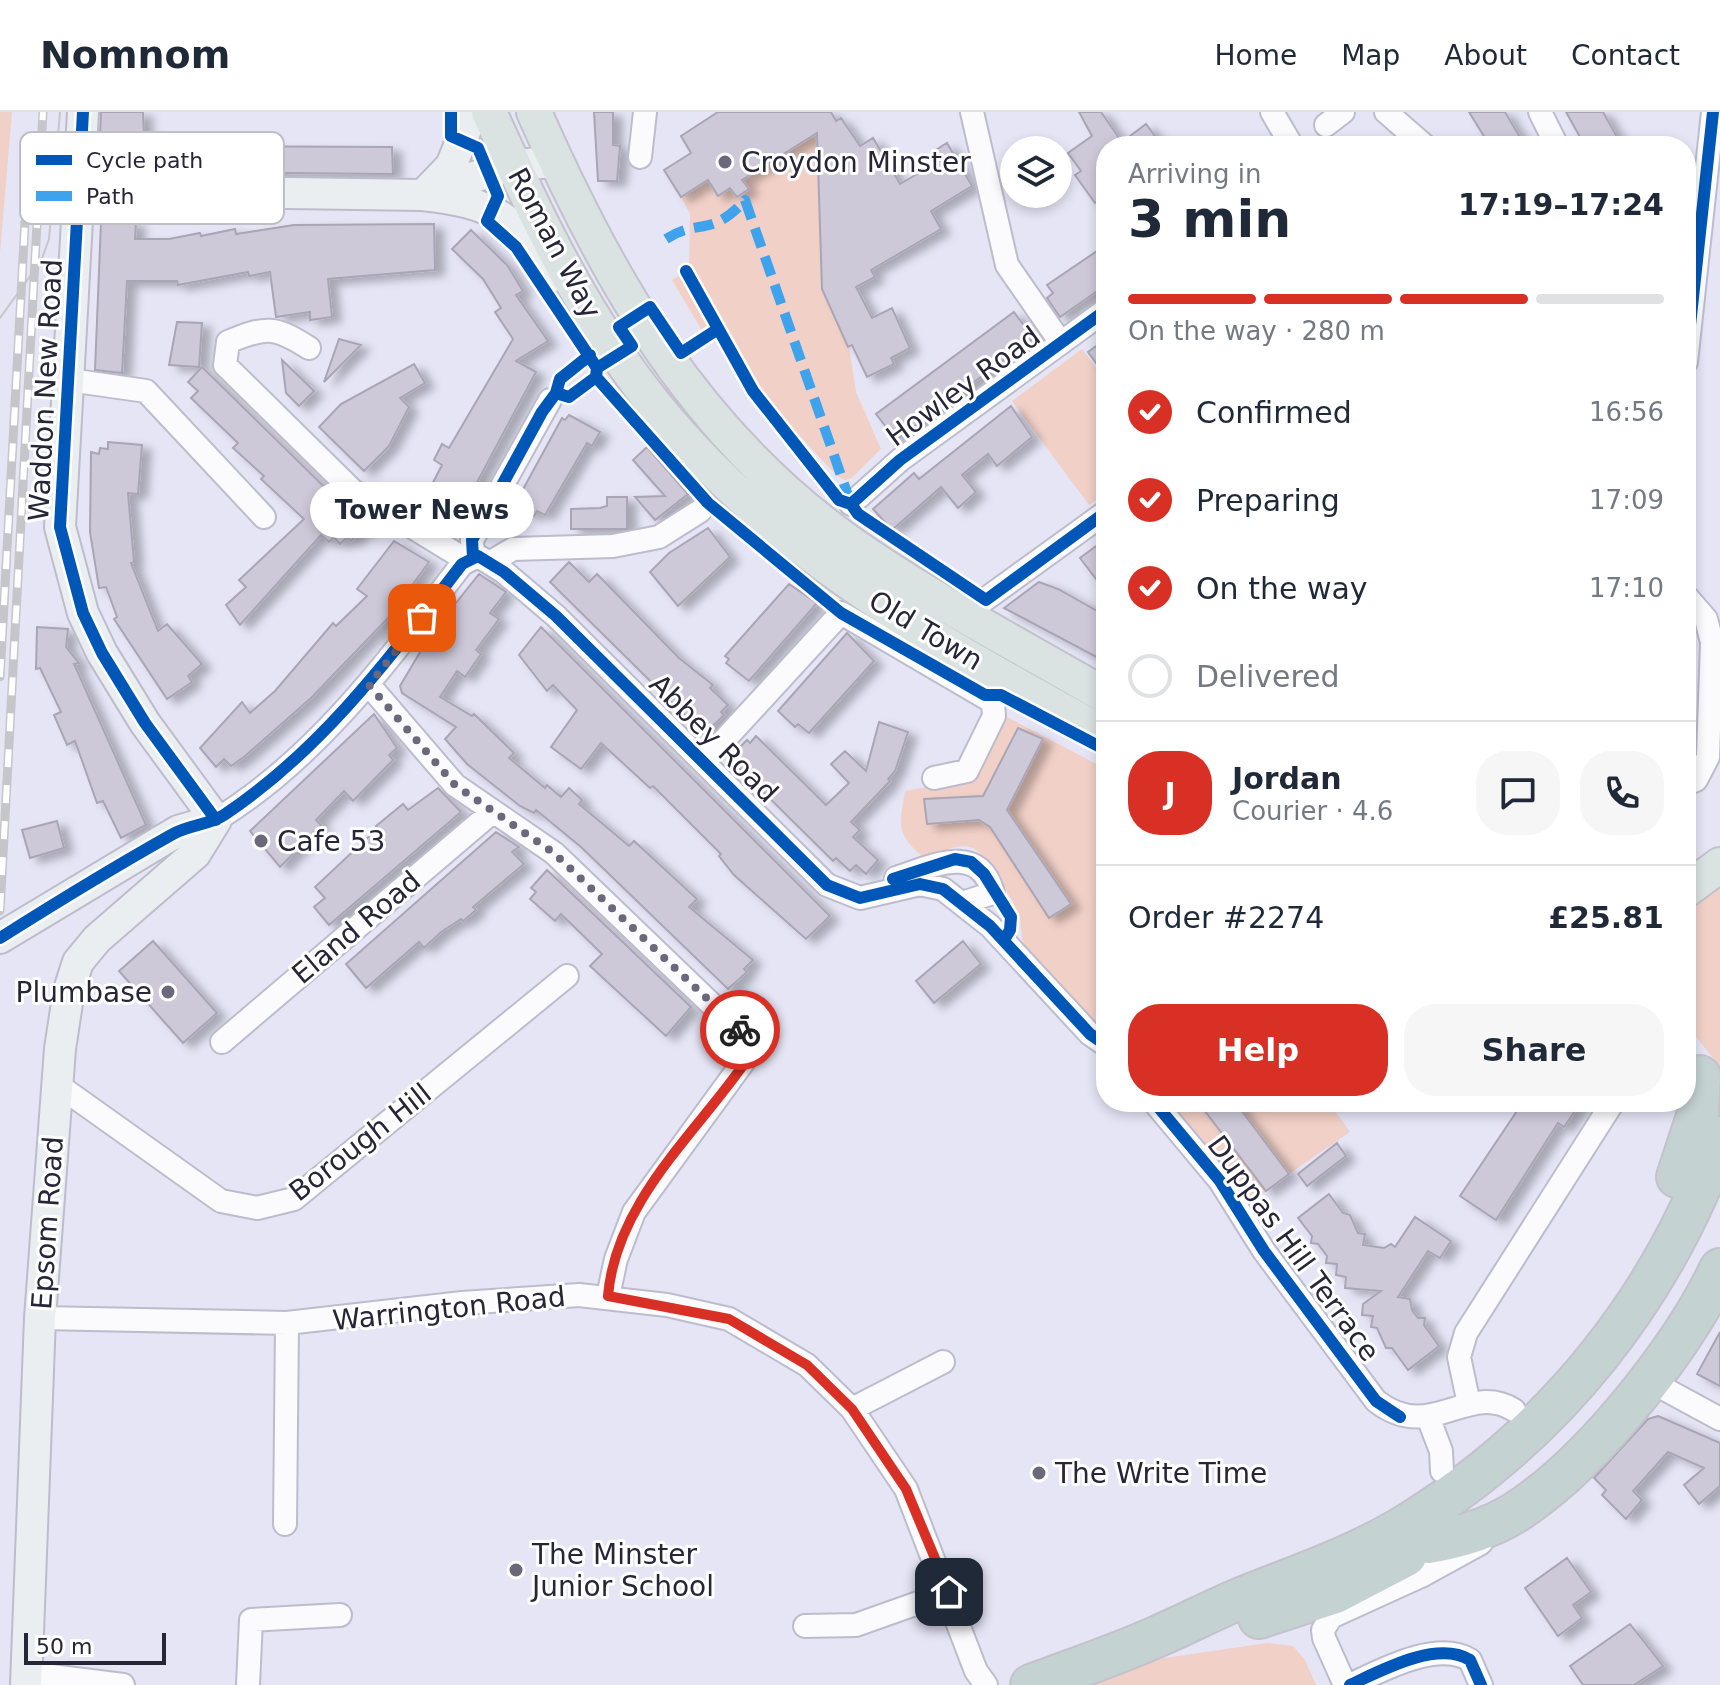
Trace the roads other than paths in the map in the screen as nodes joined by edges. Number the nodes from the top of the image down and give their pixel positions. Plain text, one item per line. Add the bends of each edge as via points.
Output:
1 (83, 112) edge
2 (473, 112) edge
3 (489, 112) edge
4 (534, 112) edge
5 (645, 112) edge
6 (972, 112) edge
7 (1272, 112) edge
8 (1386, 112) edge
9 (1540, 112) edge
10 (1713, 112) edge
11 (82, 132) edge
12 (1286, 136) edge
13 (1414, 136) edge
14 (1552, 136) edge
15 (640, 157) dead end
16 (558, 163) junction
17 (513, 165) junction
18 (284, 193) edge
19 (422, 195) junction
20 (77, 224) edge
21 (1702, 239) edge
22 (1696, 285) edge
23 (587, 308) junction
24 (1096, 317) edge
25 (1061, 343) junction
26 (309, 348) dead end
27 (69, 380) junction
28 (550, 400) dead end
29 (781, 488) joint
30 (851, 504) dead end
31 (700, 511) dead end
32 (755, 512) joint
33 (264, 517) dead end
34 (1096, 519) edge
35 (477, 560) junction
36 (1696, 609) edge
37 (965, 614) junction
38 (369, 685) junction
39 (1096, 690) edge
40 (1096, 729) edge
41 (704, 762) junction
42 (1696, 777) edge
43 (934, 778) dead end
44 (491, 813) junction
45 (216, 820) junction
46 (1720, 865) edge
47 (1696, 883) edge
48 (849, 894) junction
49 (962, 903) junction
50 (0, 938) edge
51 (567, 976) dead end
52 (1096, 1038) edge
53 (222, 1042) dead end
54 (1702, 1075) edge
55 (58, 1085) junction
56 (1162, 1112) edge
57 (1607, 1112) edge
58 (1720, 1137) edge
59 (1706, 1211) edge
60 (1720, 1269) edge
61 (608, 1296) junction
62 (40, 1318) junction
63 (287, 1323) junction
64 (943, 1362) dead end
65 (1648, 1380) junction
66 (1469, 1404) junction
67 (852, 1409) junction
68 (1514, 1410) junction
69 (1428, 1417) junction
70 (1720, 1419) edge
71 (1442, 1471) junction
72 (1525, 1506) junction
73 (285, 1524) dead end
74 (1428, 1543) junction
75 (1298, 1578) junction
76 (949, 1592) junction
77 (340, 1615) dead end
78 (805, 1626) dead end
79 (1153, 1639) junction
80 (26, 1679) edge
81 (123, 1685) edge
82 (248, 1685) edge
83 (986, 1685) edge
84 (1031, 1685) edge
85 (1348, 1685) edge
86 (1481, 1685) edge

1 - 11 street, Waddon New Road
2 - 19 street via 451,166
3 - 17 main road, Roman Way
4 - 16 main road, Roman Way
5 - 15 street
6 - 25 street via 1007,265
7 - 12 street
8 - 13 street
9 - 14 street
10 - 21 street
16 - 17 street
16 - 29 main road, Roman Way via 657,348 714,420
17 - 19 street
17 - 23 main road, Roman Way
18 - 19 street
19 - 23 street via 471,202 506,218
20 - 27 street, Waddon New Road
21 - 22 street
23 - 32 main road, Roman Way via 659,411
24 - 25 street, Howley Road
25 - 30 street, Howley Road via 900,460
26 - 35 street, Abbey Road via 281,330 265,329 228,342 225,365 352,490
27 - 33 street via 146,391
27 - 45 street, Waddon New Road via 60,527 83,613 145,723
28 - 35 street via 472,540
29 - 37 main road, Old Town via 847,540
31 - 35 street via 659,537 613,546 513,549
32 - 40 main road, Old Town via 879,603
34 - 37 street
35 - 38 street
35 - 41 street, Abbey Road via 566,626
36 - 42 street via 1709,626 1710,745
37 - 39 main road, Old Town
38 - 44 street via 455,785
38 - 45 street via 306,749
41 - 43 street via 841,613 993,702 994,716 967,771
41 - 48 street, Abbey Road via 827,885
44 - 53 street, Eland Road
44 - 61 street via 554,853 754,1044 754,1051 634,1212
45 - 50 street via 178,831
45 - 55 street, Epsom Road via 195,854 78,962 69,990
46 - 47 main road
48 - 49 street via 880,896 920,884 943,889
48 - 49 street via 955,859 979,869 993,893
49 - 52 street
51 - 55 street, Borough Hill via 294,1199 257,1208 221,1201
54 - 68 highway via 1698,1113 1683,1163 1632,1266 1589,1328
55 - 62 street, Epsom Road
56 - 69 street, Duppas Hill Terrace via 1220,1181 1264,1251 1376,1401 1400,1417
57 - 66 street via 1466,1333 1459,1357
58 - 59 highway
59 - 74 highway via 1652,1321 1592,1399 1538,1454
59 - 75 highway via 1580,1379 1534,1427 1484,1471 1409,1524
60 - 65 highway
61 - 63 street, Warrington Road via 516,1299
61 - 67 street, Warrington Road via 729,1319 807,1365
62 - 63 street, Warrington Road
62 - 80 street, Epsom Road
63 - 73 street
64 - 67 street
65 - 70 street
65 - 72 highway via 1592,1444
66 - 68 street, Duppas Hill Terrace via 1504,1404
66 - 69 street, Duppas Hill Terrace
67 - 76 street, Warrington Road via 906,1489
68 - 71 highway
69 - 71 street via 1441,1451
71 - 75 highway
72 - 74 highway via 1481,1530
72 - 85 street via 1467,1552 1331,1617 1324,1638
74 - 79 highway via 1308,1604
75 - 79 highway
76 - 78 street via 856,1625
76 - 83 street, Warrington Road via 976,1671
77 - 82 street via 251,1620
79 - 84 highway
80 - 81 street
85 - 86 street via 1449,1652 1470,1660

